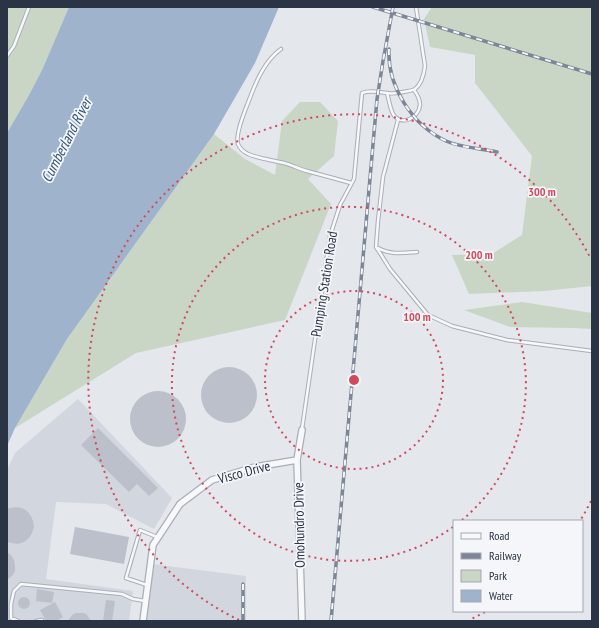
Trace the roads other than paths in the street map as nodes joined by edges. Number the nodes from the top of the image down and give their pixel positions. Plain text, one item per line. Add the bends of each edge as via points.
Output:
1 (29, 7) edge
2 (416, 7) edge
3 (281, 49) dead end
4 (7, 56) edge
5 (414, 90) junction
6 (387, 93) junction
7 (398, 120) junction
8 (352, 183) junction
9 (376, 247) junction
10 (417, 252) dead end
11 (592, 351) edge
12 (302, 430) joint
13 (298, 460) junction
14 (158, 538) junction
15 (148, 585) junction
16 (146, 601) junction
17 (42, 620) edge
18 (18, 621) edge
19 (36, 621) edge
20 (143, 621) edge
21 (302, 621) edge

1 - 4 lane via 14,46
2 - 5 lane via 425,66 420,84
3 - 8 lane via 268,62 248,102 238,133 240,148 257,157
5 - 6 lane
5 - 7 lane via 420,104 417,113 405,121
6 - 7 lane via 393,114
6 - 8 lane, Pumping Station Road via 362,93
7 - 9 lane via 383,177
8 - 12 lane, Pumping Station Road via 340,205 330,236
9 - 10 lane via 391,253
9 - 11 lane via 390,269 428,315 452,326 507,340
12 - 13 street, Omohundro Drive
13 - 14 street, Visco Drive via 255,467 212,480 180,504
13 - 21 street, Omohundro Drive
14 - 15 street, Visco Drive via 153,545
14 - 15 lane via 140,530 126,578
15 - 16 street, Visco Drive
16 - 18 lane via 134,600 122,594 21,584 14,591 11,604 11,618
16 - 20 street, Visco Drive
17 - 19 lane

